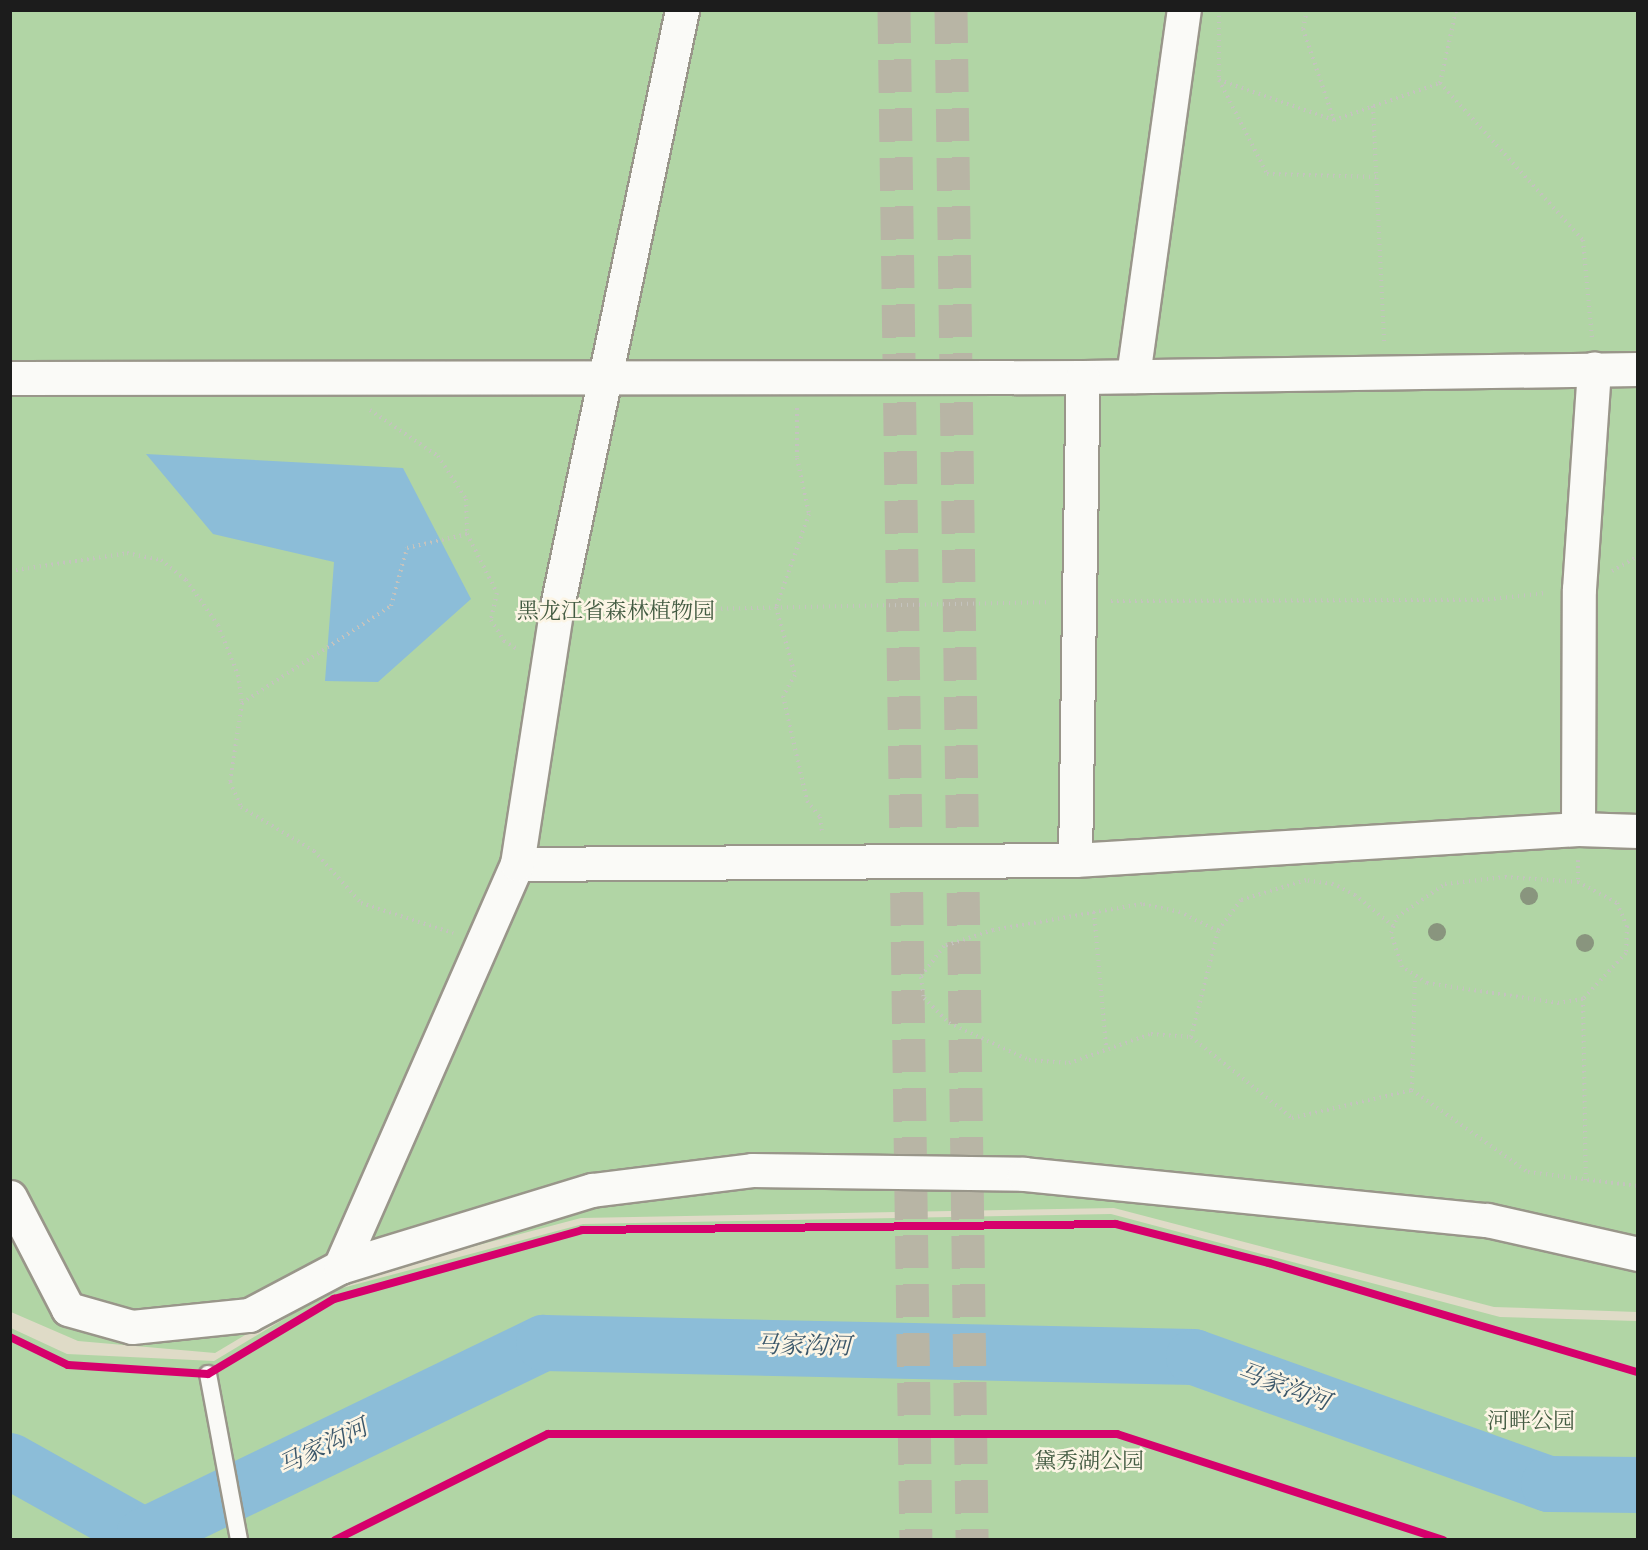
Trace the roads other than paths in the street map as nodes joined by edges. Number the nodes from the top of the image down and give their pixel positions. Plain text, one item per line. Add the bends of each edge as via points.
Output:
1 (682, 10) edge
2 (1184, 10) edge
3 (1594, 369) junction
4 (1638, 369) edge
5 (1133, 376) junction
6 (1083, 377) junction
7 (10, 378) edge
8 (604, 378) junction
9 (1578, 829) junction
10 (1638, 831) edge
11 (1075, 860) junction
12 (517, 864) junction
13 (10, 1197) edge
14 (1638, 1254) edge
15 (340, 1268) junction
16 (208, 1374) dead end
17 (239, 1539) edge

1 - 8 street
2 - 5 street
3 - 4 street
3 - 5 street
3 - 9 street via 1579,589
5 - 6 street
6 - 8 street
6 - 11 street
7 - 8 street
8 - 12 street via 547,668
9 - 10 street
9 - 11 street
11 - 12 street
12 - 15 street
13 - 15 street via 68,1310 132,1327 249,1315
14 - 15 street via 1487,1220 1024,1174 752,1170 592,1190
16 - 17 lane

